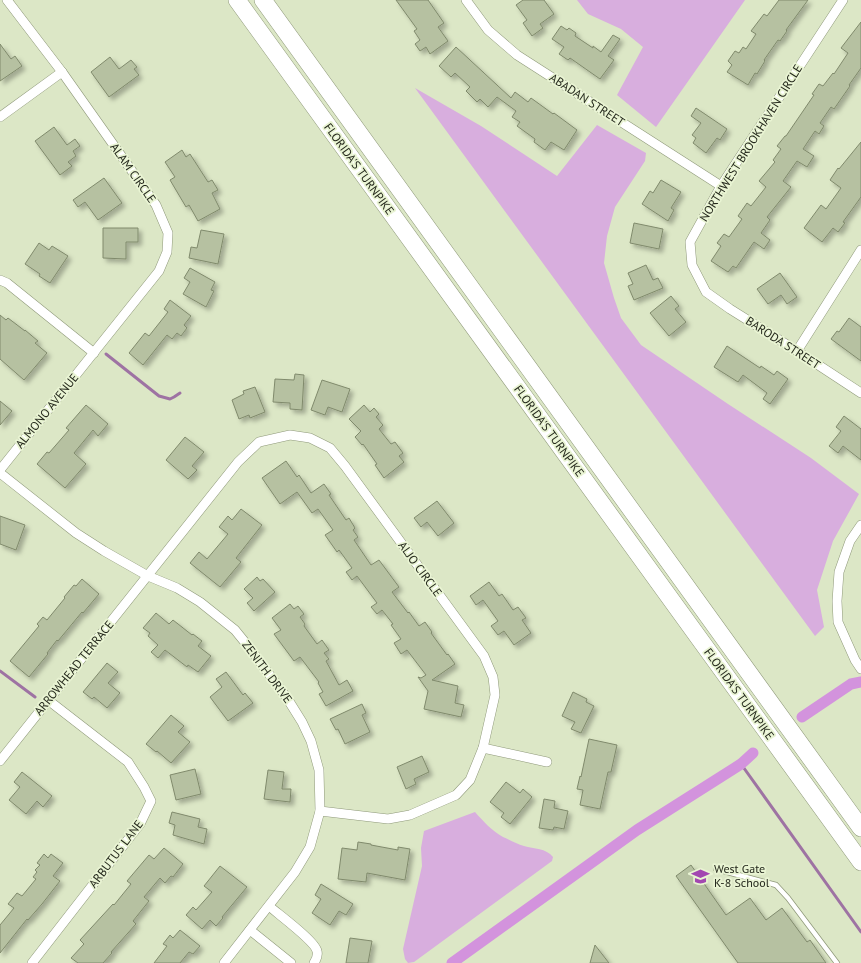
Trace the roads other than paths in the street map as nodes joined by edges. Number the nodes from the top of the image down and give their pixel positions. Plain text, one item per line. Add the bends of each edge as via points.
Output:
1 (7, 0) edge
2 (237, 0) edge
3 (263, 0) edge
4 (466, 0) edge
5 (843, 0) edge
6 (62, 72) junction
7 (0, 117) edge
8 (721, 186) junction
9 (861, 250) edge
10 (0, 280) edge
11 (706, 292) joint
12 (797, 351) junction
13 (94, 353) junction
14 (861, 394) edge
15 (0, 470) edge
16 (0, 473) edge
17 (861, 526) edge
18 (148, 576) junction
19 (861, 669) edge
20 (48, 700) junction
21 (483, 748) junction
22 (0, 761) edge
23 (547, 762) dead end
24 (320, 811) junction
25 (861, 828) edge
26 (861, 862) edge
27 (716, 869) dead end
28 (269, 906) junction
29 (250, 930) junction
30 (32, 963) edge
31 (224, 963) edge
32 (291, 963) edge
33 (314, 963) edge
34 (837, 963) edge

1 - 6 street, ALAM CIRCLE
2 - 26 highway, FLORIDA'S TURNPIKE
3 - 25 highway, FLORIDA'S TURNPIKE
4 - 8 street, ABADAN STREET via 488,30 517,55
5 - 8 street, NORTHWEST BROOKHAVEN CIRCLE
6 - 7 street
6 - 13 street, ALAM CIRCLE via 156,205 168,234 167,252 160,272
8 - 11 street, NORTHWEST BROOKHAVEN CIRCLE via 690,242 692,266
9 - 12 street
10 - 13 street
11 - 12 street, BARODA STREET
12 - 14 street, BARODA STREET
13 - 15 street, ALMONO AVENUE
16 - 18 street, ZENITH DRIVE via 76,533
17 - 19 street via 850,542 839,572 837,602 838,622 854,660
18 - 20 street, ARROWHEAD TERRACE
18 - 21 street, ALJO CIRCLE via 238,462 259,442 290,435 317,441 330,448 345,466 484,656 493,676 495,695
18 - 24 street, ZENITH DRIVE via 177,588 200,602 235,630 287,698 311,741 319,770
20 - 22 street, ARROWHEAD TERRACE
20 - 30 street, ARBUTUS LANE via 128,762 151,801 140,824
21 - 23 street
21 - 24 street, ALJO CIRCLE via 470,780 456,795 410,815 388,819
24 - 28 street, ZENITH DRIVE via 310,847
27 - 34 lane via 776,885
28 - 29 street, ZENITH DRIVE
28 - 33 street via 315,946 317,956
29 - 31 street, ZENITH DRIVE
29 - 32 street

